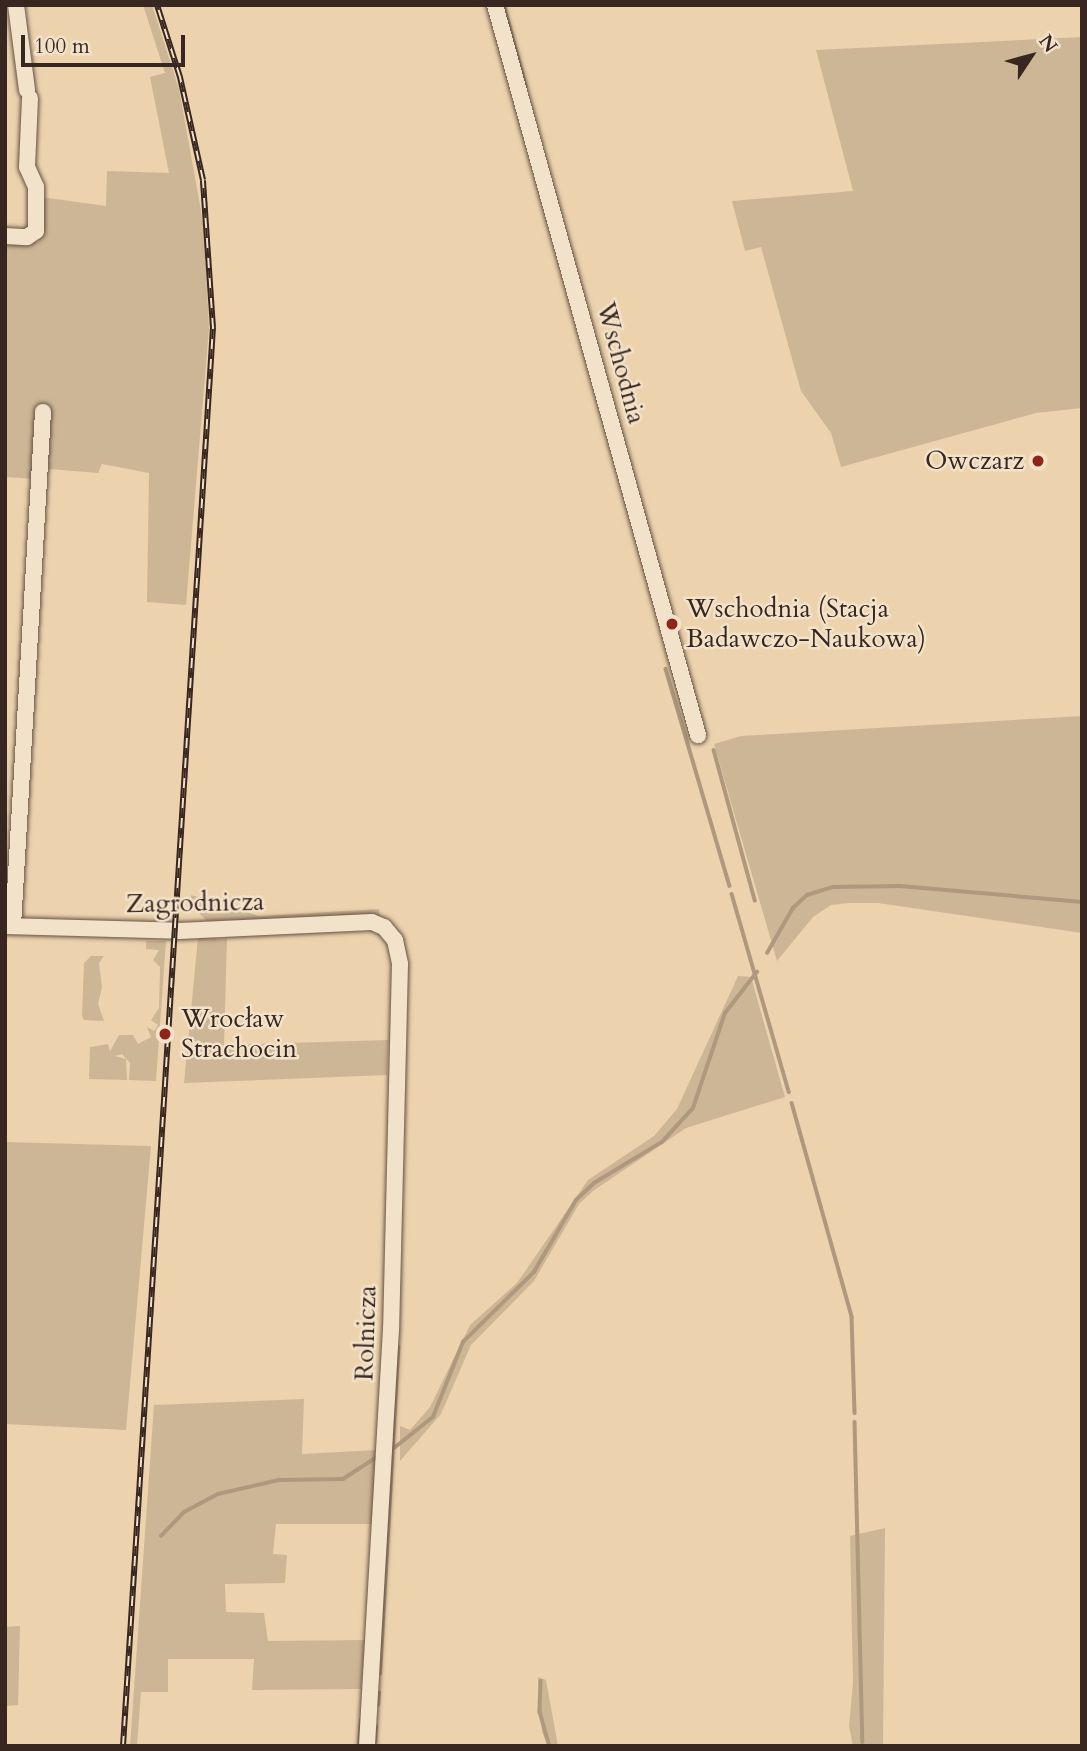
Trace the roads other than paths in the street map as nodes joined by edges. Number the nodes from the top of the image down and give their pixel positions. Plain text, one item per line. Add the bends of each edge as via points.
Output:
1 (16, 5) edge
2 (495, 5) edge
3 (5, 236) edge
4 (43, 412) dead end
5 (698, 735) dead end
6 (9, 926) edge
7 (384, 927) joint
8 (367, 1746) edge

1 - 3 street via 28,94 27,167 36,187 36,231 27,237
2 - 5 street, Wschodnia
4 - 6 street
6 - 7 street, Zagrodnicza via 164,931 372,922
7 - 8 street, Rolnicza via 395,940 400,964 399,1061 387,1440

